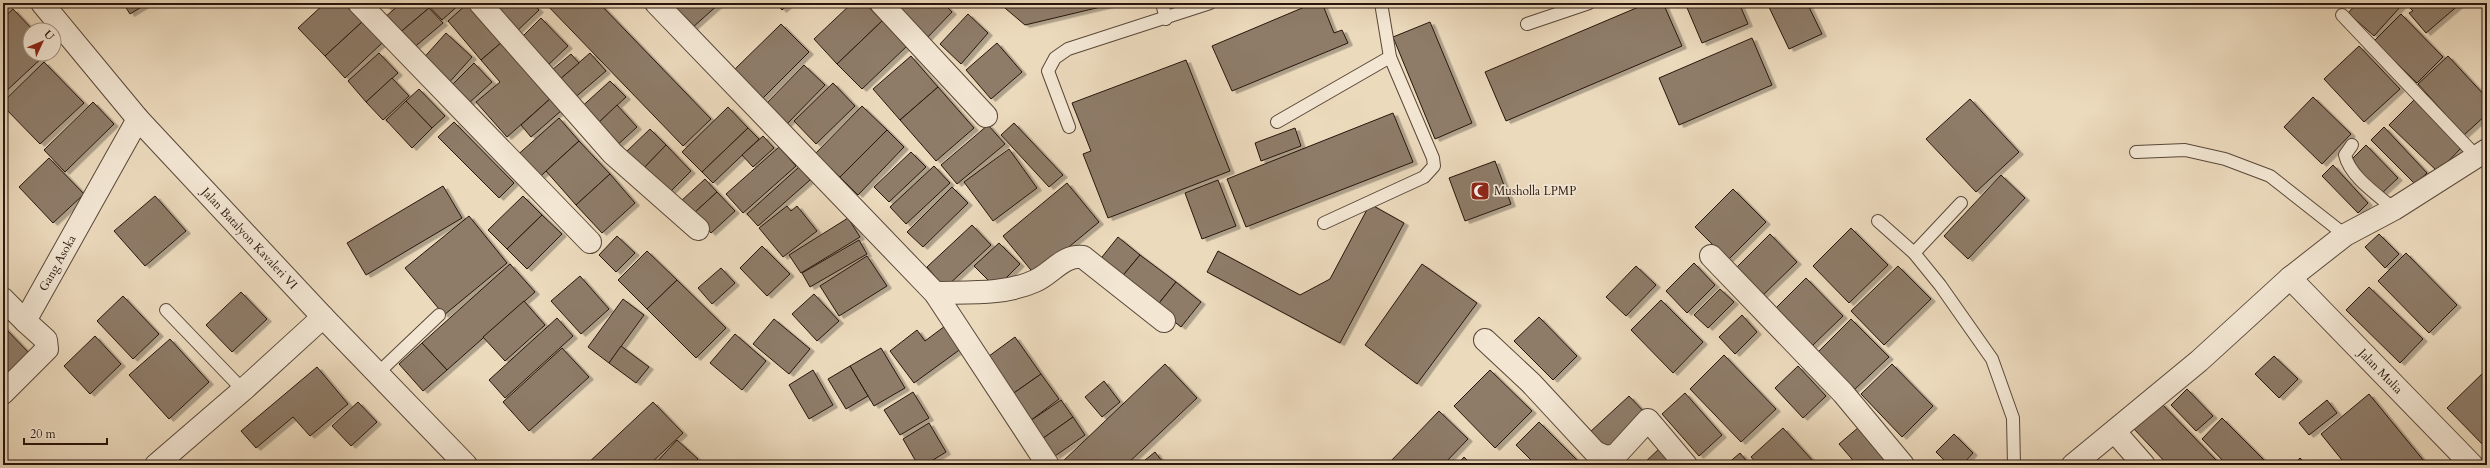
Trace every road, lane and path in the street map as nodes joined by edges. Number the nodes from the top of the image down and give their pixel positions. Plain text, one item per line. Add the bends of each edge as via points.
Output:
1 (42, 3) edge
2 (359, 3) edge
3 (480, 3) edge
4 (656, 3) edge
5 (881, 3) edge
6 (1162, 3) edge
7 (1210, 3) edge
8 (1375, 3) edge
9 (1589, 3) edge
10 (1381, 9) edge
11 (2342, 15) dead end
12 (1166, 19) junction
13 (1527, 24) dead end
14 (1390, 57) junction
15 (986, 116) dead end
16 (138, 119) junction
17 (1277, 122) dead end
18 (1069, 127) dead end
19 (2352, 145) dead end
20 (2136, 152) dead end
21 (2482, 154) edge
22 (1961, 203) dead end
23 (2394, 209) junction
24 (1878, 221) dead end
25 (1324, 223) dead end
26 (698, 228) dead end
27 (2345, 235) junction
28 (590, 242) dead end
29 (1914, 253) junction
30 (1711, 256) dead end
31 (2290, 278) junction
32 (935, 293) junction
33 (3, 299) edge
34 (166, 310) dead end
35 (439, 315) dead end
36 (323, 317) junction
37 (25, 321) junction
38 (1164, 321) dead end
39 (1485, 340) dead end
40 (378, 373) junction
41 (243, 390) junction
42 (3, 393) edge
43 (2115, 432) junction
44 (156, 465) edge
45 (466, 465) edge
46 (1048, 465) edge
47 (1686, 465) edge
48 (1903, 465) edge
49 (2014, 465) edge
50 (2073, 465) edge
51 (2144, 465) edge
52 (2472, 465) edge

1 - 16 street, Jalan Batalyon Kavaleri VI
2 - 28 street
3 - 26 street via 613,154
4 - 32 street
5 - 15 street
6 - 12 lane
7 - 12 lane
8 - 10 lane
9 - 13 lane
10 - 14 lane
11 - 21 lane
12 - 18 lane via 1068,49 1055,58 1048,71
14 - 17 lane
14 - 25 lane via 1433,158 1434,166 1424,177
16 - 36 street, Jalan Batalyon Kavaleri VI
16 - 37 street, Gang Asoka
19 - 23 lane via 2345,155 2346,162
20 - 27 lane via 2185,150 2225,159 2270,176
21 - 23 street
22 - 29 lane
23 - 27 street
24 - 29 lane
27 - 31 street
29 - 49 lane via 1992,359 2012,418
30 - 48 street via 1843,394
31 - 43 street via 2199,361
31 - 52 street, Jalan Mulia
32 - 38 street via 999,291 1035,281 1064,260 1074,256 1083,257
32 - 46 street
33 - 37 street
34 - 41 lane
35 - 40 lane
36 - 40 street, Jalan Batalyon Kavaleri VI
36 - 41 street
37 - 42 street via 46,340 47,349
39 - 47 street via 1531,383 1595,452 1606,457 1616,454 1648,420
40 - 45 street, Jalan Batalyon Kavaleri VI
41 - 44 street
43 - 50 street
43 - 51 street

